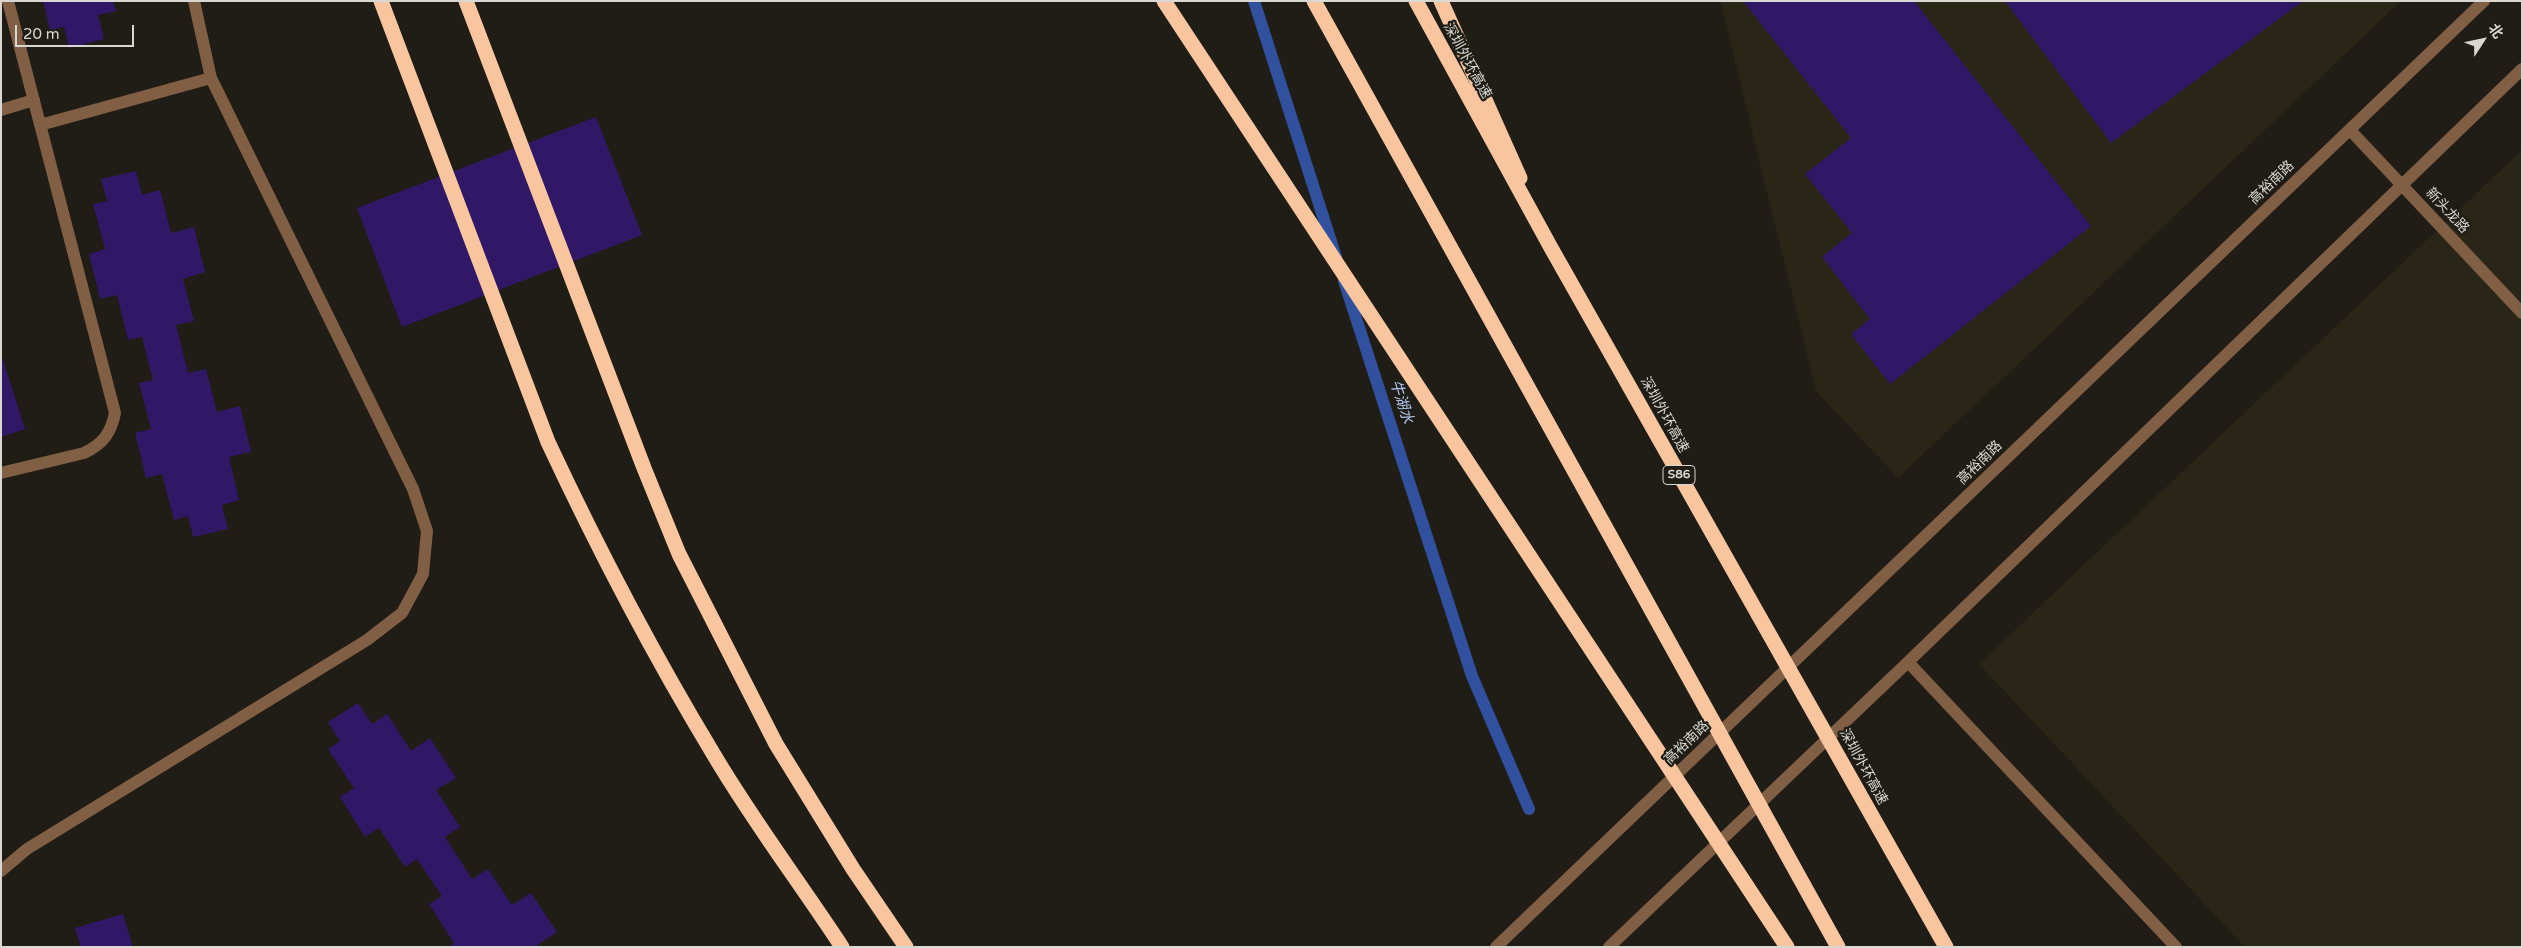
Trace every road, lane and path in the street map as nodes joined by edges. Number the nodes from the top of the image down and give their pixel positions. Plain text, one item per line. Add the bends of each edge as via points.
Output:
1 (8, 1) edge
2 (194, 1) edge
3 (380, 1) edge
4 (466, 1) edge
5 (1164, 1) edge
6 (1314, 1) edge
7 (1416, 1) edge
8 (1441, 1) edge
9 (2484, 1) edge
10 (2522, 69) edge
11 (211, 78) junction
12 (34, 100) junction
13 (1, 110) edge
14 (40, 125) junction
15 (2350, 130) junction
16 (2402, 185) junction
17 (1550, 246) junction
18 (2522, 312) edge
19 (1, 472) edge
20 (1908, 662) junction
21 (1, 870) edge
22 (842, 947) edge
23 (906, 947) edge
24 (1496, 947) edge
25 (1609, 947) edge
26 (1787, 947) edge
27 (1838, 947) edge
28 (1946, 947) edge
29 (2176, 947) edge

1 - 12 street
2 - 11 street
3 - 22 highway via 548,442 572,494 616,583 715,756
4 - 23 highway via 679,554 776,744 853,869
5 - 26 highway, bridge
6 - 27 highway, bridge
7 - 17 highway, 深圳外环高速 / S86, bridge
8 - 17 highway, bridge
9 - 15 street, 高裕南路
10 - 16 street
11 - 14 street
11 - 21 street via 413,489 427,531 424,574 402,613 367,640 27,849
12 - 13 street
12 - 14 street
14 - 19 street via 115,413 106,438 97,447 84,453
15 - 16 street, 新头龙路
15 - 24 street, 高裕南路
16 - 18 street, 新头龙路
16 - 20 street
17 - 28 highway, 深圳外环高速 / S86, bridge
20 - 25 street
20 - 29 street

